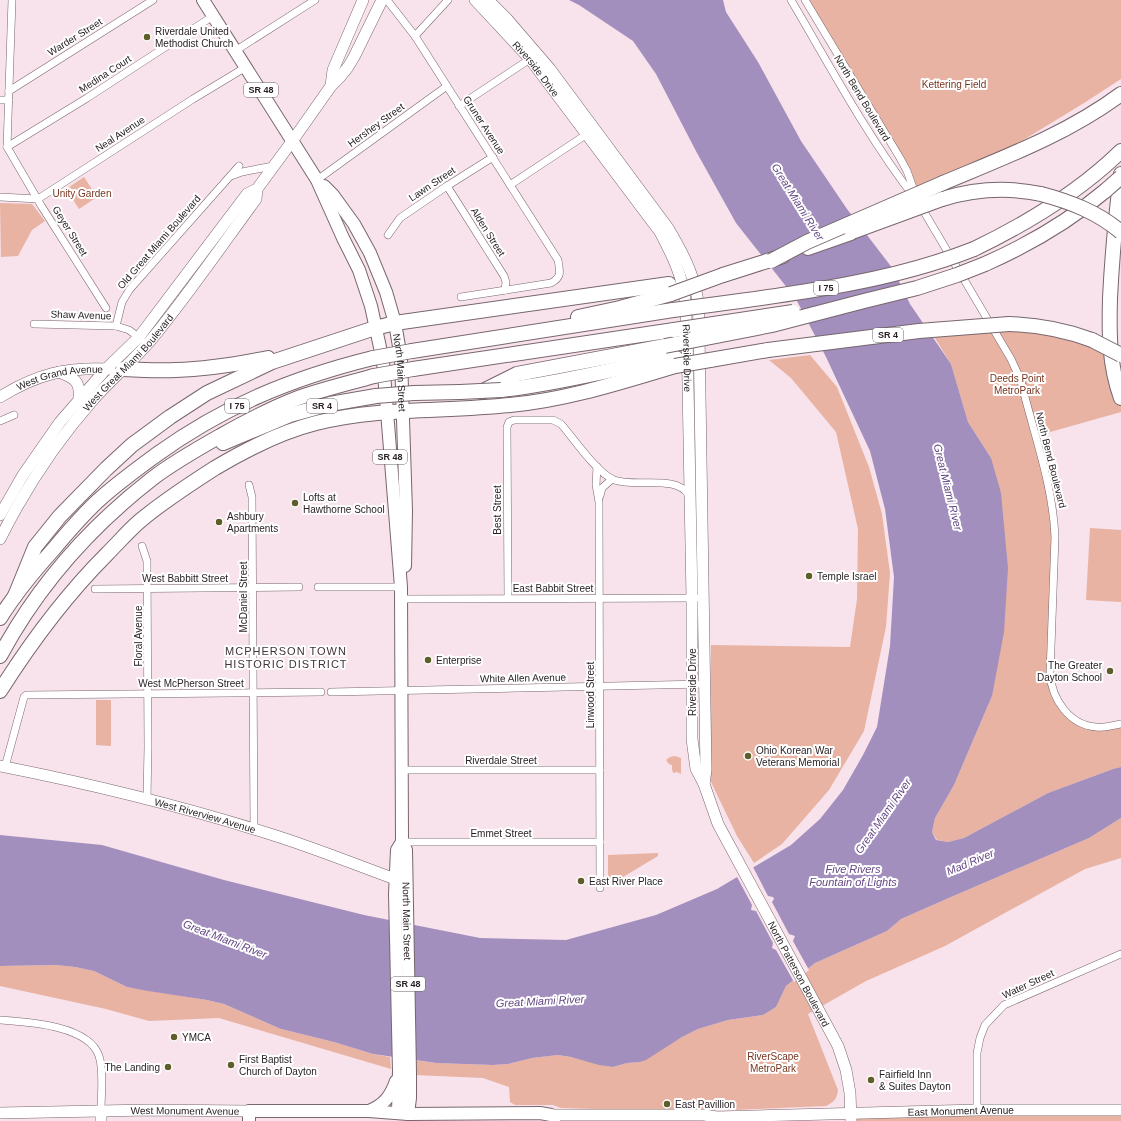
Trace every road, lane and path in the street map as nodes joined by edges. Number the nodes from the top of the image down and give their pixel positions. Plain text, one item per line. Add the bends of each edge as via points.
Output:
1 (12, 0) edge
2 (153, 0) edge
3 (203, 0) edge
4 (315, 0) edge
5 (363, 0) edge
6 (382, 0) edge
7 (387, 0) edge
8 (448, 0) edge
9 (475, 0) edge
10 (488, 0) edge
11 (791, 0) edge
12 (805, 0) edge
13 (213, 16) junction
14 (415, 36) junction
15 (236, 51) junction
16 (530, 59) junction
17 (246, 67) junction
18 (331, 86) junction
19 (447, 86) junction
20 (9, 91) junction
21 (1121, 94) edge
22 (0, 100) edge
23 (9, 100) junction
24 (459, 106) junction
25 (588, 134) junction
26 (293, 140) junction
27 (7, 147) junction
28 (1121, 151) edge
29 (493, 157) junction
30 (239, 166) dead end
31 (274, 166) junction
32 (1121, 174) edge
33 (1121, 177) edge
34 (228, 178) junction
35 (317, 180) junction
36 (510, 185) junction
37 (447, 186) junction
38 (0, 197) edge
39 (38, 199) junction
40 (1118, 200) junction
41 (919, 204) junction
42 (1121, 232) edge
43 (388, 234) dead end
44 (1121, 251) edge
45 (771, 261) junction
46 (670, 289) junction
47 (505, 290) junction
48 (460, 297) dead end
49 (864, 301) junction
50 (106, 308) dead end
51 (395, 323) junction
52 (34, 324) dead end
53 (116, 326) junction
54 (375, 328) junction
55 (532, 332) junction
56 (143, 340) junction
57 (292, 355) junction
58 (1121, 355) edge
59 (676, 362) junction
60 (106, 368) junction
61 (123, 369) junction
62 (58, 372) junction
63 (0, 397) edge
64 (1121, 398) edge
65 (79, 399) junction
66 (444, 408) junction
67 (402, 410) junction
68 (386, 412) junction
69 (14, 415) dead end
70 (0, 421) edge
71 (205, 444) junction
72 (597, 466) junction
73 (612, 479) junction
74 (249, 485) dead end
75 (690, 495) junction
76 (599, 502) junction
77 (0, 516) edge
78 (0, 539) edge
79 (142, 546) dead end
80 (299, 587) dead end
81 (318, 587) dead end
82 (148, 588) junction
83 (253, 588) junction
84 (95, 589) dead end
85 (401, 593) junction
86 (15, 596) junction
87 (508, 598) junction
88 (599, 598) junction
89 (692, 598) junction
90 (704, 598) junction
91 (0, 618) edge
92 (0, 656) edge
93 (692, 684) junction
94 (704, 684) junction
95 (600, 686) junction
96 (402, 690) junction
97 (0, 691) edge
98 (321, 692) dead end
99 (331, 692) dead end
100 (148, 693) junction
101 (253, 693) junction
102 (1121, 724) edge
103 (3, 766) edge
104 (402, 770) junction
105 (600, 770) junction
106 (704, 784) junction
107 (147, 799) junction
108 (254, 829) junction
109 (724, 834) joint
110 (402, 842) junction
111 (600, 842) junction
112 (401, 879) junction
113 (600, 888) dead end
114 (1121, 954) edge
115 (0, 1020) edge
116 (403, 1073) junction
117 (978, 1110) junction
118 (1121, 1110) edge
119 (369, 1111) junction
120 (69, 1112) junction
121 (0, 1113) edge
122 (101, 1116) edge
123 (249, 1116) edge
124 (402, 1117) edge
125 (851, 1117) edge
126 (552, 1118) edge
127 (758, 1118) edge
128 (712, 1119) edge
129 (0, 1120) edge
130 (25, 1121) edge
131 (45, 1121) edge

1 - 20 street
2 - 20 street, Warder Street
3 - 13 main road, North Main Street / SR 48
4 - 15 street
5 - 18 main road via 333,70
6 - 18 main road, West Great Miami Boulevard via 354,57
7 - 14 street, Gruner Avenue
8 - 14 street
9 - 16 main road, Riverside Drive
10 - 90 main road, Riverside Drive via 563,86 668,228 688,266 697,297 700,334
11 - 41 street, North Bend Boulevard via 858,114
12 - 41 street, North Bend Boulevard via 900,158
13 - 15 main road, North Main Street / SR 48
13 - 27 street, Medina Court
14 - 19 street, Gruner Avenue
15 - 17 main road, North Main Street / SR 48
16 - 24 street
16 - 25 main road, Riverside Drive
17 - 26 main road, North Main Street / SR 48
17 - 39 street, Neal Avenue
18 - 26 main road, West Great Miami Boulevard
19 - 24 street, Gruner Avenue
19 - 35 street, Hershey Street
20 - 23 street
21 - 45 highway, bridge via 1092,115 1063,131 807,242
22 - 23 street
23 - 27 street
24 - 29 street, Gruner Avenue
25 - 36 street
25 - 75 main road, Riverside Drive via 660,232 682,284 687,331
26 - 31 main road, West Great Miami Boulevard
26 - 35 main road, North Main Street / SR 48
27 - 39 street, Geyer Street
28 - 55 highway, I 75, bridge via 1086,182 1017,228 974,249 929,266 880,278 802,291
29 - 36 street, Gruner Avenue
29 - 37 street, Lawn Street
30 - 34 street, Old Great Miami Boulevard
31 - 34 street, Old Great Miami Boulevard via 242,172
31 - 56 main road, West Great Miami Boulevard via 257,189 256,199
32 - 40 highway
33 - 49 highway, I 75, bridge via 1085,208 1038,238 985,264 931,284
34 - 53 street, Old Great Miami Boulevard via 130,289 122,302
35 - 51 main road, North Main Street / SR 48 via 354,224 370,253
35 - 54 main road, North Main Street / SR 48 via 359,270
36 - 47 street, Gruner Avenue via 556,256 560,272 558,279 551,284
37 - 43 street, Lawn Street via 400,218
37 - 47 street, Alden Street via 504,276
38 - 39 street
39 - 50 street, Geyer Street
40 - 44 highway
40 - 64 highway via 1111,273 1110,336 1111,360
41 - 102 street, North Bend Boulevard via 998,335 1021,382 1054,515 1050,683 1060,706 1073,718 1089,726
42 - 45 highway, bridge via 1093,213 1041,194 986,190 942,199
45 - 46 highway, bridge
46 - 51 highway
46 - 55 highway via 620,308 555,321
47 - 48 street
49 - 66 highway, bridge via 772,325 517,374 458,404
49 - 71 highway, I 75, bridge via 374,376 292,401 242,423
51 - 54 highway
51 - 67 main road, North Main Street / SR 48 via 401,358
52 - 53 street, Shaw Avenue
53 - 56 street, Shaw Avenue via 125,328
54 - 57 highway
54 - 68 main road, North Main Street / SR 48 via 383,362
55 - 86 highway, I 75, bridge via 373,358 324,371 271,390 214,418 135,469 100,499 59,542
56 - 60 main road, West Great Miami Boulevard
56 - 61 main road, West Great Miami Boulevard
57 - 61 highway via 194,369
57 - 86 highway via 250,371 207,393 170,416 122,454 69,506 35,547
58 - 59 highway, SR 4, bridge via 1092,340 1051,328 1009,324 918,331
59 - 66 highway via 610,385 557,398 511,405
59 - 71 highway, SR 4, bridge via 637,365 541,385 501,390 414,393 349,400 309,409 226,442
60 - 61 main road, West Grand Avenue
60 - 62 main road, West Grand Avenue
60 - 65 main road, West Great Miami Boulevard
61 - 78 main road, West Great Miami Boulevard via 91,402 50,454
62 - 63 main road, West Grand Avenue via 24,383
62 - 65 main road via 77,382
65 - 77 main road, West Great Miami Boulevard via 34,458
66 - 67 highway
67 - 68 highway
67 - 85 main road, North Main Street / SR 48 via 406,563
68 - 85 main road, North Main Street / SR 48
68 - 97 highway via 351,416 290,431 236,456 169,499 139,522 74,588
69 - 70 street
71 - 92 highway, I 75 via 153,478 92,532 50,579
72 - 73 street
72 - 76 street, Linwood Street via 596,485
72 - 87 street, Best Street via 561,424 552,420 509,422
73 - 75 street via 629,483 668,483 686,489
73 - 76 street, Linwood Street via 602,488
74 - 83 street, McDaniel Street via 252,497
75 - 89 main road, Riverside Drive
76 - 88 street, Linwood Street
79 - 82 street, Floral Avenue via 147,561
80 - 83 street, West Babbitt Street
81 - 85 street
82 - 83 street, West Babbitt Street
82 - 84 street, West Babbitt Street
82 - 100 street, Floral Avenue
83 - 101 street, McDaniel Street
85 - 87 street, East Babbit Street
85 - 96 main road, North Main Street / SR 48
86 - 91 highway, I 75
87 - 88 street, East Babbit Street
88 - 89 street, East Babbit Street
88 - 95 street, Linwood Street
89 - 90 street, East Babbit Street
89 - 93 main road, Riverside Drive
90 - 94 main road, Riverside Drive
93 - 94 street, White Allen Avenue
93 - 95 street, White Allen Avenue
93 - 106 main road, Riverside Drive via 694,755 696,769
94 - 106 main road, Riverside Drive
95 - 96 street, White Allen Avenue
95 - 105 street, Linwood Street
96 - 99 street
96 - 104 main road, North Main Street / SR 48
98 - 101 street, West McPherson Street
100 - 101 street, West McPherson Street
100 - 103 street, West McPherson Street via 30,694 24,697
100 - 107 street, Floral Avenue
101 - 108 street, McDaniel Street
103 - 107 main road, West Riverview Avenue
104 - 105 street, Riverdale Street
104 - 110 main road, North Main Street / SR 48
105 - 111 street, Linwood Street
106 - 109 main road, Riverside Drive
107 - 108 main road, West Riverview Avenue
108 - 112 main road, West Riverview Avenue
109 - 125 main road, North Patterson Boulevard via 838,1046 846,1070
110 - 111 street, Emmet Street
110 - 112 main road, North Main Street / SR 48 via 397,850
111 - 113 street, Linwood Street
112 - 116 main road, North Main Street / SR 48
114 - 117 street, Water Street via 1004,1006 985,1025 977,1053
115 - 122 street via 67,1030 92,1044 101,1064
116 - 119 main road, SR 48 via 386,1101
116 - 124 main road, North Main Street
117 - 118 main road, East Monument Avenue
117 - 125 main road, East Monument Avenue
119 - 123 main road, West Monument Avenue
119 - 124 main road, East Monument Avenue
120 - 121 main road, West Monument Avenue
120 - 122 main road, West Monument Avenue
120 - 131 main road
122 - 123 main road, West Monument Avenue via 149,1110
124 - 126 main road, East Monument Avenue via 537,1113
125 - 127 main road, East Monument Avenue
126 - 128 main road, East Monument Avenue via 704,1115
127 - 128 main road, East Monument Avenue
129 - 130 main road

